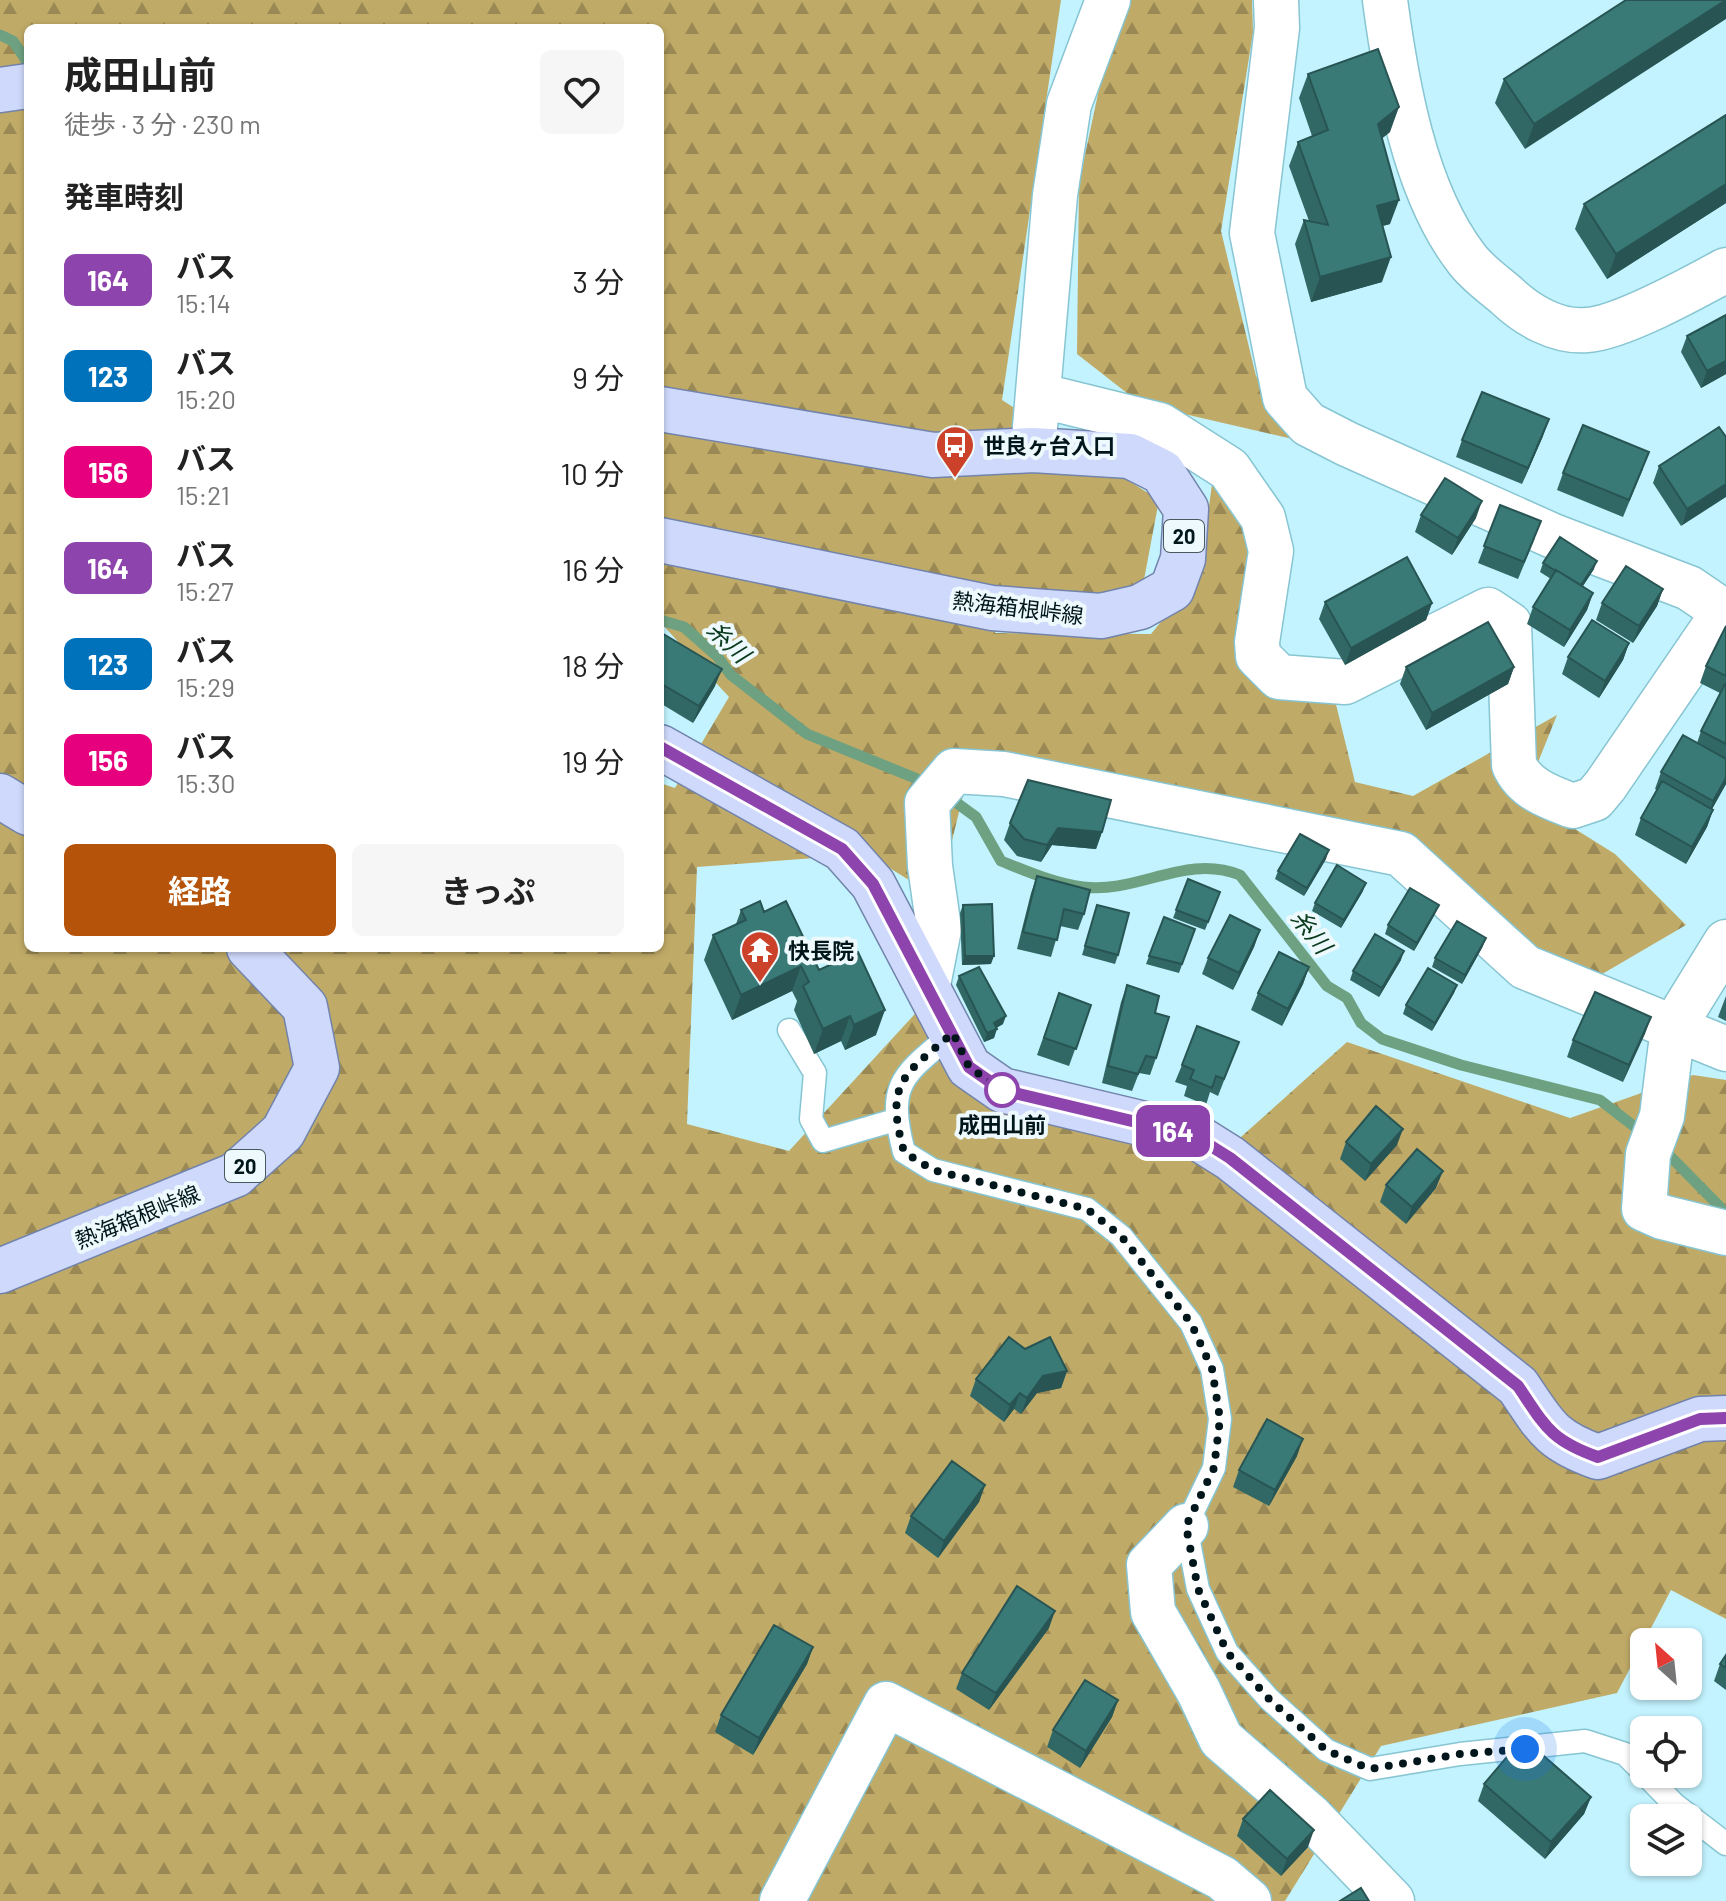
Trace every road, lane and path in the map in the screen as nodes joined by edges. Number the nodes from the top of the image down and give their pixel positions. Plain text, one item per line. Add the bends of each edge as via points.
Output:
1 (1108, 0) edge
2 (1276, 0) edge
3 (1385, 0) edge
4 (24, 87) edge
5 (0, 90) edge
6 (1726, 270) edge
7 (1038, 395) junction
8 (664, 410) edge
9 (1033, 450) junction
10 (664, 541) edge
11 (1725, 613) edge
12 (664, 749) edge
13 (0, 796) edge
14 (24, 811) edge
15 (1726, 942) edge
16 (253, 952) edge
17 (928, 985) junction
18 (1673, 1028) junction
19 (789, 1030) dead end
20 (953, 1033) junction
21 (1726, 1049) edge
22 (895, 1120) junction
23 (1726, 1233) edge
24 (0, 1271) edge
25 (1726, 1418) edge
26 (1186, 1526) junction
27 (1630, 1759) edge
28 (1658, 1788) edge
29 (1726, 1844) edge
30 (782, 1901) edge
31 (1249, 1901) edge
32 (1392, 1901) edge

1 - 7 street via 1069,104 1055,195
2 - 11 street via 1252,233 1285,398 1308,424 1347,444 1553,536 1689,588
3 - 6 street via 1394,67 1435,202 1466,259 1514,303 1547,324 1587,330 1642,312
4 - 5 main road
7 - 9 street
7 - 11 street via 1160,425 1229,469 1263,518 1271,551 1258,656 1279,677 1345,682 1488,610 1509,624 1514,765 1521,779 1573,806 1594,799 1605,786
8 - 9 main road, 熱海箱根峠線 / 20 via 933,455
9 - 10 main road, 熱海箱根峠線 / 20 via 1130,456 1162,472 1186,509 1183,559 1172,589 1140,607 1101,616 992,608
12 - 17 main road via 842,849 873,884
13 - 14 main road
15 - 18 street
16 - 24 main road, 熱海箱根峠線 / 20 via 305,1007 317,1068 283,1132 235,1175
17 - 18 street via 939,929 927,803 954,771 1004,774 1401,854 1525,967
17 - 20 main road
18 - 21 street
18 - 23 street via 1662,1116 1648,1154 1644,1209
19 - 22 lane via 815,1073 811,1119 823,1141
20 - 22 lane via 898,1086
20 - 25 main road via 969,1067 1002,1090 1195,1136 1230,1158 1518,1386 1547,1430 1567,1446 1598,1457 1700,1419
22 - 26 lane via 904,1152 933,1170 1087,1209 1121,1236 1191,1323 1212,1369 1220,1419 1214,1468
26 - 27 lane via 1198,1589 1227,1652 1326,1750 1370,1769 1585,1741
26 - 32 street via 1149,1565 1153,1612 1221,1739 1311,1817
28 - 29 lane
30 - 31 street via 886,1704 1222,1878

